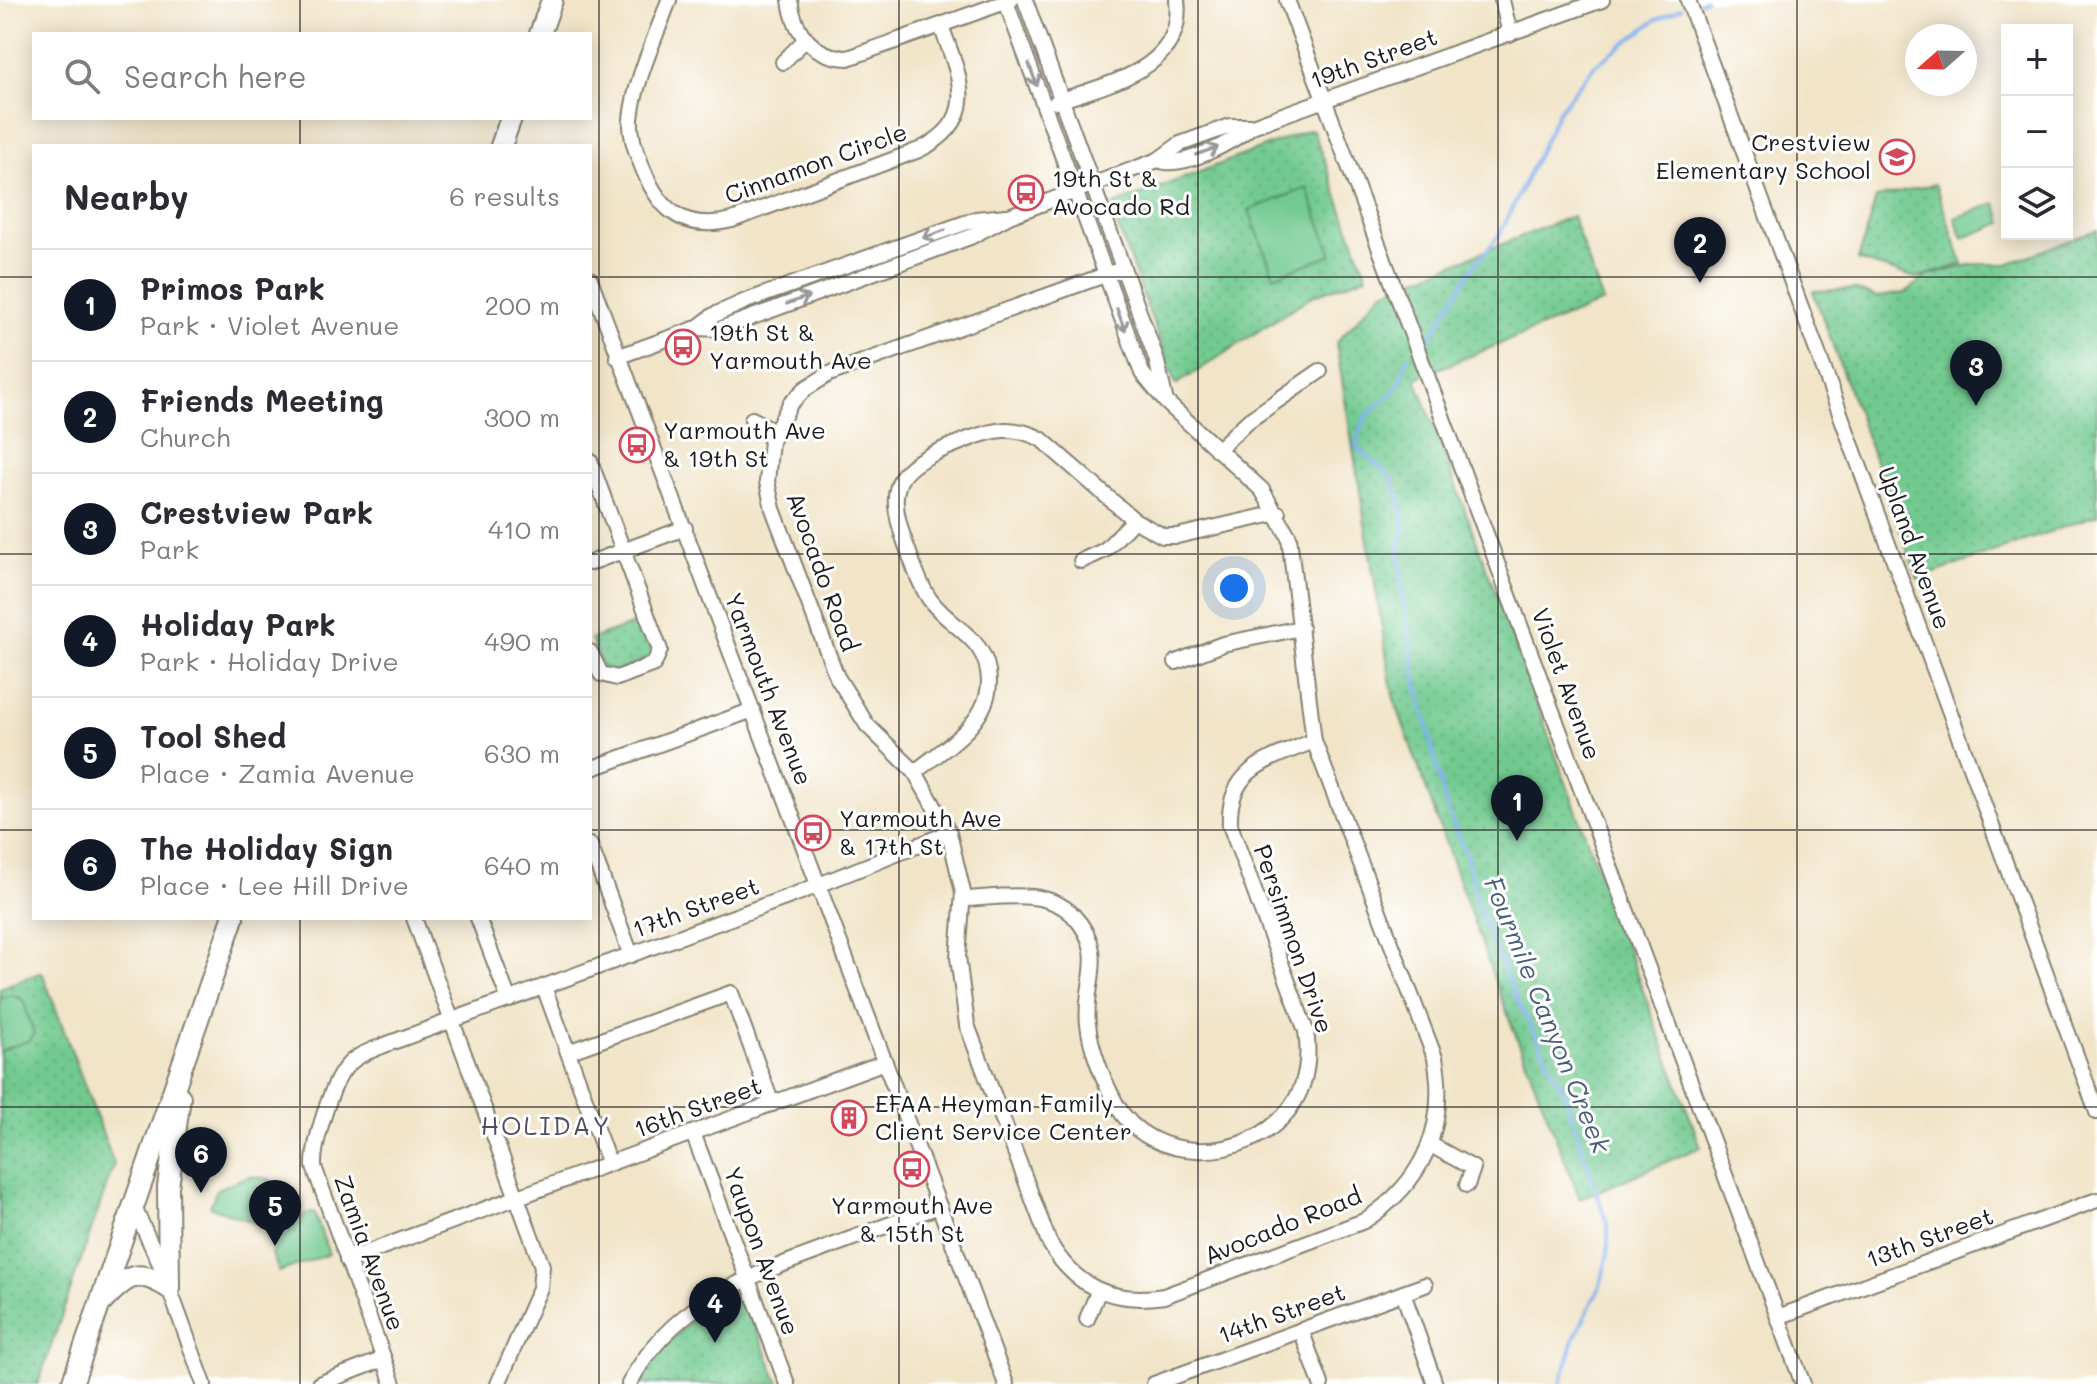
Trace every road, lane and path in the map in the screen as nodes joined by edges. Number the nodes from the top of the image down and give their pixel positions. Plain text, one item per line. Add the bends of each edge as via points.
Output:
1 (551, 0) edge
2 (669, 0) edge
3 (790, 0) edge
4 (1025, 0) edge
5 (1177, 0) edge
6 (1287, 0) edge
7 (1502, 0) edge
8 (1602, 0) edge
9 (1688, 0) edge
10 (1008, 1) edge
11 (941, 26) junction
12 (541, 32) edge
13 (1510, 34) junction
14 (805, 40) junction
15 (783, 62) dead end
16 (1061, 100) junction
17 (1324, 100) junction
18 (1044, 107) junction
19 (510, 120) edge
20 (511, 120) edge
21 (502, 144) edge
22 (508, 144) edge
23 (1093, 184) junction
24 (1074, 191) junction
25 (1123, 269) junction
26 (1105, 275) junction
27 (592, 285) edge
28 (617, 357) junction
29 (1320, 371) dead end
30 (1166, 402) junction
31 (752, 419) dead end
32 (775, 431) junction
33 (1217, 450) junction
34 (592, 466) edge
35 (1278, 513) junction
36 (1134, 520) junction
37 (685, 528) junction
38 (624, 550) junction
39 (1081, 561) dead end
40 (592, 562) edge
41 (1301, 628) junction
42 (592, 656) edge
43 (1176, 662) dead end
44 (753, 710) junction
45 (1314, 741) junction
46 (592, 768) edge
47 (915, 772) junction
48 (949, 833) junction
49 (592, 850) edge
50 (819, 885) junction
51 (963, 899) junction
52 (232, 920) edge
53 (415, 920) edge
54 (479, 920) edge
55 (631, 955) junction
56 (544, 987) junction
57 (509, 1000) junction
58 (452, 1021) junction
59 (568, 1052) junction
60 (185, 1057) junction
61 (885, 1062) junction
62 (772, 1104) junction
63 (2097, 1112) edge
64 (693, 1133) junction
65 (1431, 1145) junction
66 (609, 1164) junction
67 (1467, 1185) dead end
68 (519, 1197) junction
69 (2097, 1200) edge
70 (132, 1203) junction
71 (939, 1206) junction
72 (347, 1260) junction
73 (747, 1278) junction
74 (1425, 1285) dead end
75 (169, 1288) junction
76 (1098, 1292) junction
77 (1403, 1293) junction
78 (100, 1304) junction
79 (1778, 1317) junction
80 (1087, 1319) dead end
81 (1301, 1330) junction
82 (384, 1359) junction
83 (72, 1384) edge
84 (204, 1384) edge
85 (319, 1384) edge
86 (393, 1384) edge
87 (498, 1384) edge
88 (629, 1384) edge
89 (787, 1384) edge
90 (1006, 1384) edge
91 (1154, 1384) edge
92 (1321, 1384) edge
93 (1435, 1384) edge
94 (1803, 1384) edge

1 - 12 highway
2 - 11 street, Cinnamon Circle via 636,95 631,131 653,194 678,223 732,220 939,138 961,120 961,84
3 - 14 street
4 - 16 street
5 - 16 street via 1179,36 1146,68
6 - 17 street, Violet Avenue
7 - 13 street
8 - 13 street, 19th Street
9 - 63 street, Upland Avenue
10 - 11 street
10 -> 18 street, Avocado Road
11 - 14 street via 848,58 827,55
13 - 17 street, 19th Street
14 - 15 street
16 - 18 street
16 - 23 street
17 - 23 street, 19th Street via 1252,126 1235,140 1175,163 1158,160
17 - 79 street, Violet Avenue
18 - 24 street, Avocado Road
19 - 21 highway
20 - 22 highway
23 - 24 street, 19th Street
23 - 25 street
24 - 26 street, Avocado Road
24 - 28 street, 19th Street via 961,241 720,329 697,328
25 - 26 street, Avocado Road
25 - 30 street via 1156,358
26 -> 30 street, Avocado Road via 1142,373
26 - 32 street, Avocado Road via 829,374 790,404
27 - 28 street, Yarmouth Avenue
28 - 37 street, Yarmouth Avenue
29 - 33 street via 1248,421
30 - 33 street, Avocado Road
31 - 32 street
32 - 47 street, Avocado Road via 767,461 773,509 837,677 887,752
33 - 35 street, Avocado Road via 1262,490
34 - 38 street
35 - 36 street via 1177,536 1150,532
35 - 41 street, Avocado Road via 1291,545
36 - 39 street via 1105,550
36 - 47 street via 1024,430 989,431 919,458 905,473 895,501 896,516 920,583 942,613 975,640 989,685 984,707 972,725
37 - 38 street
37 - 44 street, Yarmouth Avenue
38 - 40 street
38 - 42 street via 660,655 648,668 611,679 598,670
41 - 43 street via 1223,644
41 - 45 street, Avocado Road
44 - 46 street
44 - 50 street, Yarmouth Avenue
45 - 51 street, Persimmon Drive via 1249,771 1229,810 1306,1031 1308,1050 1299,1094 1259,1135 1198,1151 1178,1149 1143,1133 1116,1104 1091,1041 1088,1001 1094,961 1085,929 1070,912 1043,899
45 - 65 street, Avocado Road via 1435,1058 1440,1106
47 - 48 street, Avocado Road
48 - 50 street, 17th Street
48 - 51 street, Avocado Road
49 - 55 street
50 - 55 street, 17th Street
50 - 61 street, Yarmouth Avenue
51 - 76 street, Avocado Road via 958,957 967,1025 1049,1242 1077,1279
52 - 60 highway
53 - 58 street
54 - 57 street
55 - 56 street, 17th Street
56 - 57 street, 17th Street
56 - 59 street
57 - 58 street, 17th Street
58 - 68 street
58 - 72 street, Zamia Avenue via 361,1055 336,1085 315,1146 314,1167
59 - 62 street via 731,993
59 - 66 street
60 - 70 highway
60 - 75 highway via 168,1187
61 - 62 street, 16th Street
61 - 71 street, Yarmouth Avenue
62 - 64 street, 16th Street
64 - 66 street, 16th Street
64 - 73 street, Yaupon Avenue
65 - 67 street via 1473,1168
65 - 76 street, Avocado Road via 1402,1192 1364,1221 1164,1296 1138,1300
66 - 68 street, 16th Street
68 - 72 street, 16th Street
68 - 87 street via 542,1277
69 - 79 street, 13th Street
70 - 75 street
70 - 78 highway
71 - 73 street
71 - 90 street, Yarmouth Avenue
72 - 82 street, Zamia Avenue
73 - 88 street via 698,1303 672,1324
73 - 89 street, Yaupon Avenue
74 - 77 street, 14th Street
75 - 78 highway via 152,1276 130,1278
75 - 84 street
76 - 80 street
77 - 81 street, 14th Street
77 - 93 street
78 - 83 highway
79 - 94 street, Violet Avenue
81 - 91 street, 14th Street
81 - 92 street
82 - 85 street
82 - 86 street, Zamia Avenue

